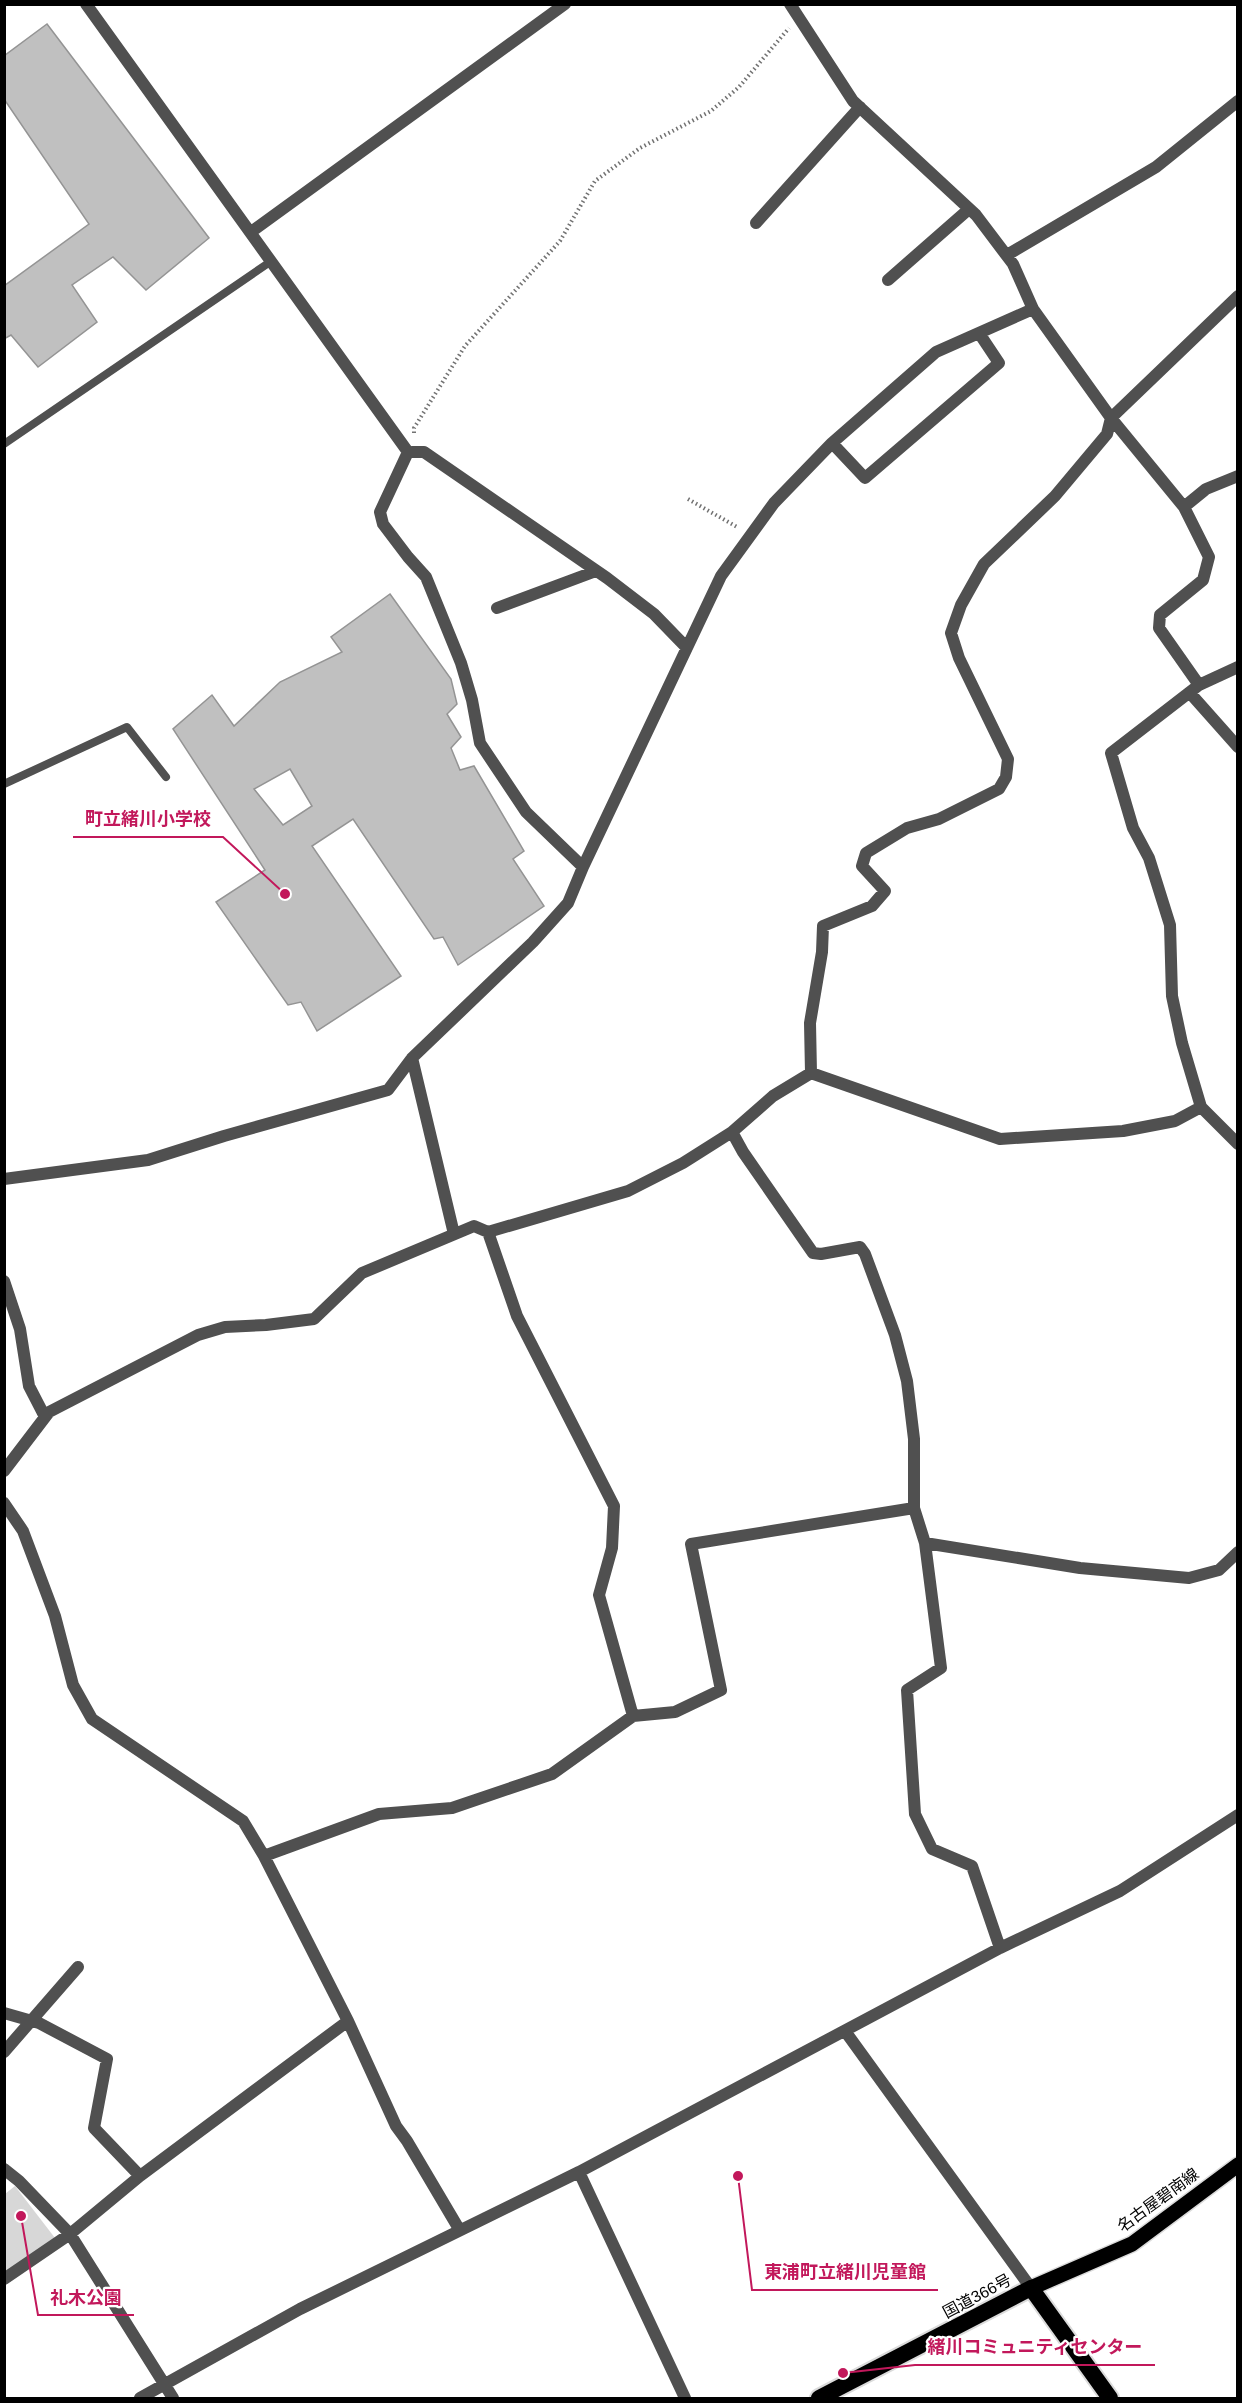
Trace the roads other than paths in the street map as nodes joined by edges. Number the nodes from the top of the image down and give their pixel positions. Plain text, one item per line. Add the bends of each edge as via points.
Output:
1 (86, 4) edge
2 (565, 4) edge
3 (790, 4) edge
4 (1238, 101) edge
5 (860, 107) junction
6 (969, 208) junction
7 (756, 223) dead end
8 (251, 232) junction
9 (1007, 255) junction
10 (270, 262) junction
11 (888, 280) dead end
12 (1238, 296) edge
13 (1033, 309) junction
14 (979, 333) junction
15 (1111, 418) junction
16 (832, 443) junction
17 (4, 444) edge
18 (412, 452) road end
19 (1238, 476) edge
20 (1184, 507) junction
21 (596, 571) junction
22 (497, 608) dead end
23 (687, 648) junction
24 (1238, 667) edge
25 (1194, 689) junction
26 (1238, 747) edge
27 (166, 777) dead end
28 (4, 784) edge
29 (583, 867) junction
30 (412, 1058) junction
31 (812, 1073) junction
32 (1201, 1107) junction
33 (732, 1132) junction
34 (1237, 1143) edge
35 (4, 1179) edge
36 (488, 1232) junction
37 (454, 1234) junction
38 (4, 1281) edge
39 (45, 1417) junction
40 (4, 1471) edge
41 (4, 1503) edge
42 (915, 1508) junction
43 (925, 1543) junction
44 (1238, 1552) edge
45 (633, 1716) junction
46 (1238, 1815) edge
47 (264, 1856) junction
48 (1000, 1948) junction
49 (78, 1967) dead end
50 (4, 2013) edge
51 (32, 2021) junction
52 (348, 2021) junction
53 (845, 2031) junction
54 (4, 2052) edge
55 (1238, 2165) edge
56 (4, 2169) edge
57 (579, 2172) junction
58 (140, 2176) junction
59 (459, 2229) junction
60 (70, 2234) junction
61 (4, 2279) edge
62 (1031, 2288) junction
63 (164, 2386) junction
64 (140, 2398) edge
65 (173, 2398) edge
66 (685, 2398) edge
67 (819, 2398) edge
68 (1110, 2398) edge

1 - 8 street
2 - 8 street
3 - 5 street
4 - 9 street via 1156,167
5 - 6 street
5 - 7 street
6 - 9 street
6 - 11 street
8 - 10 street
9 - 13 street
10 - 17 lane
10 - 29 street via 408,452 380,512 383,524 426,577 461,663 480,743 526,812
12 - 15 street
13 - 14 street
13 - 15 street
14 - 16 street via 936,352
14 - 16 street via 999,363 865,478
15 - 20 street
15 - 31 street via 1107,434 1055,496 984,564 961,605 951,633 959,658 1008,759 1006,777 999,789 939,819 908,828 866,853 862,866 885,891 872,906 823,926 810,1023
16 - 23 street via 774,503 721,576
18 - 21 street via 424,452
19 - 20 street via 1206,489
20 - 25 street via 1209,557 1203,580 1160,615 1159,627
21 - 22 street
21 - 23 street via 654,614
23 - 29 street
24 - 25 street
25 - 26 street
25 - 32 street via 1111,753 1133,828 1149,858 1170,925 1172,996
27 - 28 lane via 127,727
29 - 30 street via 568,903 554,919
30 - 35 street via 388,1090 148,1160
30 - 37 street
31 - 32 street via 1000,1139 1124,1131 1175,1120
31 - 33 street via 773,1096
32 - 34 street
33 - 36 street via 628,1191
33 - 42 street via 813,1253 860,1247 865,1254 895,1335 907,1381 914,1439
36 - 37 street via 474,1226
36 - 45 street via 517,1316 614,1506 612,1548 599,1595
37 - 39 street via 362,1273 314,1318 225,1327 198,1335
38 - 39 street via 20,1329 29,1386
39 - 40 street
41 - 47 street via 23,1531 55,1616 73,1685 92,1719 243,1821
42 - 43 street
42 - 45 street via 691,1544 721,1690 675,1712
43 - 44 street via 1080,1568 1189,1578 1219,1570
43 - 48 street via 941,1668 907,1690 915,1814 932,1849 972,1866
45 - 47 street via 552,1774 452,1808 379,1814
46 - 48 street via 1120,1891
47 - 52 street
48 - 53 street
49 - 51 street
50 - 51 street
51 - 54 street
51 - 58 street via 107,2059 94,2128
52 - 58 street
52 - 59 street via 396,2126
53 - 57 street
53 - 62 street
55 - 62 main road, 名古屋碧南線 via 1132,2244
56 - 60 street
57 - 59 street
57 - 66 street
58 - 60 street
59 - 63 street via 300,2309
60 - 61 street
60 - 63 street
62 - 67 highway, 国道366号
62 - 68 highway, 国道366号
63 - 64 street
63 - 65 street

